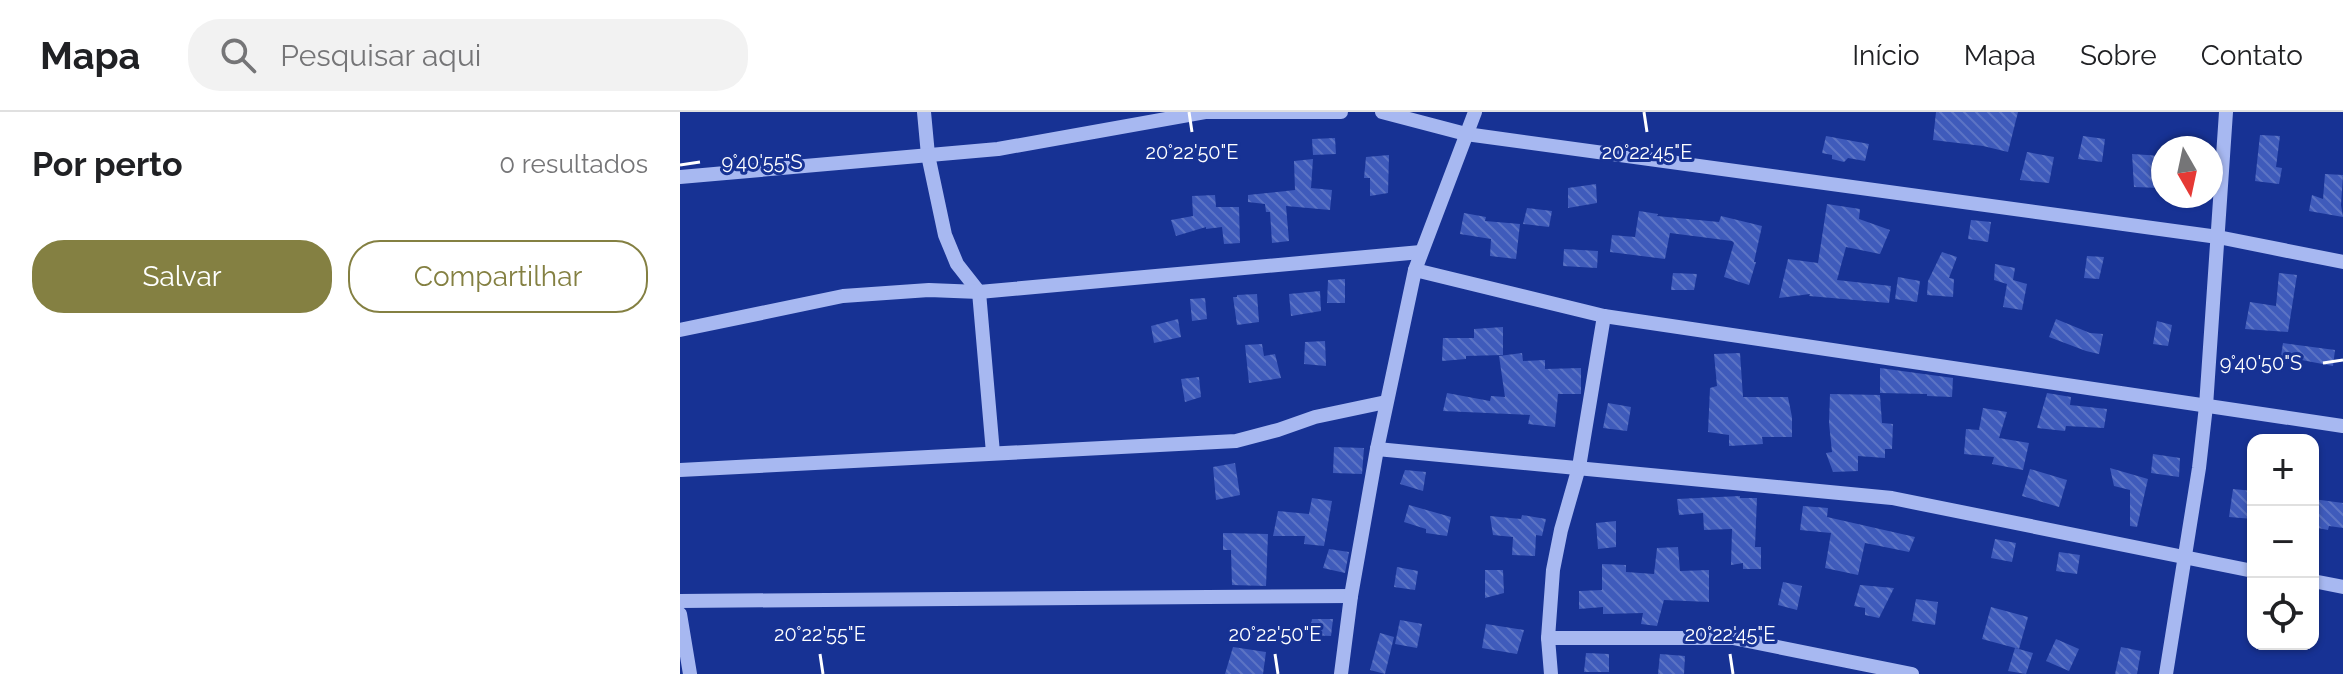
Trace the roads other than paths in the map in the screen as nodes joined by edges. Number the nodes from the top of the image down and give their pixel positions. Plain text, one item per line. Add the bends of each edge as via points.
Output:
1 (924, 112) edge
2 (1341, 112) edge
3 (1382, 112) edge
4 (1475, 112) edge
5 (2226, 112) edge
6 (1466, 134) junction
7 (928, 155) junction
8 (680, 177) edge
9 (2218, 237) junction
10 (1421, 252) junction
11 (2343, 262) edge
12 (1415, 270) junction
13 (979, 292) junction
14 (1604, 316) junction
15 (680, 330) edge
16 (1386, 402) junction
17 (2206, 406) junction
18 (2343, 426) edge
19 (1377, 449) junction
20 (993, 453) junction
21 (1579, 467) junction
22 (680, 470) edge
23 (2184, 558) junction
24 (2247, 570) edge
25 (2319, 582) edge
26 (2343, 587) edge
27 (1351, 596) junction
28 (680, 601) edge
29 (680, 614) edge
30 (1548, 638) junction
31 (690, 674) edge
32 (1341, 674) edge
33 (1551, 674) edge
34 (1912, 674) edge
35 (2166, 674) edge

1 - 7 street
2 - 7 street via 1205,112 998,149
3 - 6 street
4 - 6 street
5 - 9 street
6 - 9 street
6 - 10 street
7 - 8 street
7 - 13 street via 945,235 957,264
9 - 11 street
9 - 17 street
10 - 12 street
10 - 13 street
12 - 14 street
12 - 16 street
13 - 15 street via 843,296
13 - 20 street
14 - 17 street
14 - 21 street
16 - 19 street
16 - 20 street via 1236,441
17 - 18 street
17 - 23 street
19 - 21 street
19 - 27 street
20 - 22 street
21 - 23 street via 1892,498
21 - 30 street via 1553,570
23 - 24 street
23 - 35 street
25 - 26 street
27 - 28 street
27 - 32 street
29 - 31 street
30 - 33 street
30 - 34 street via 1733,638

